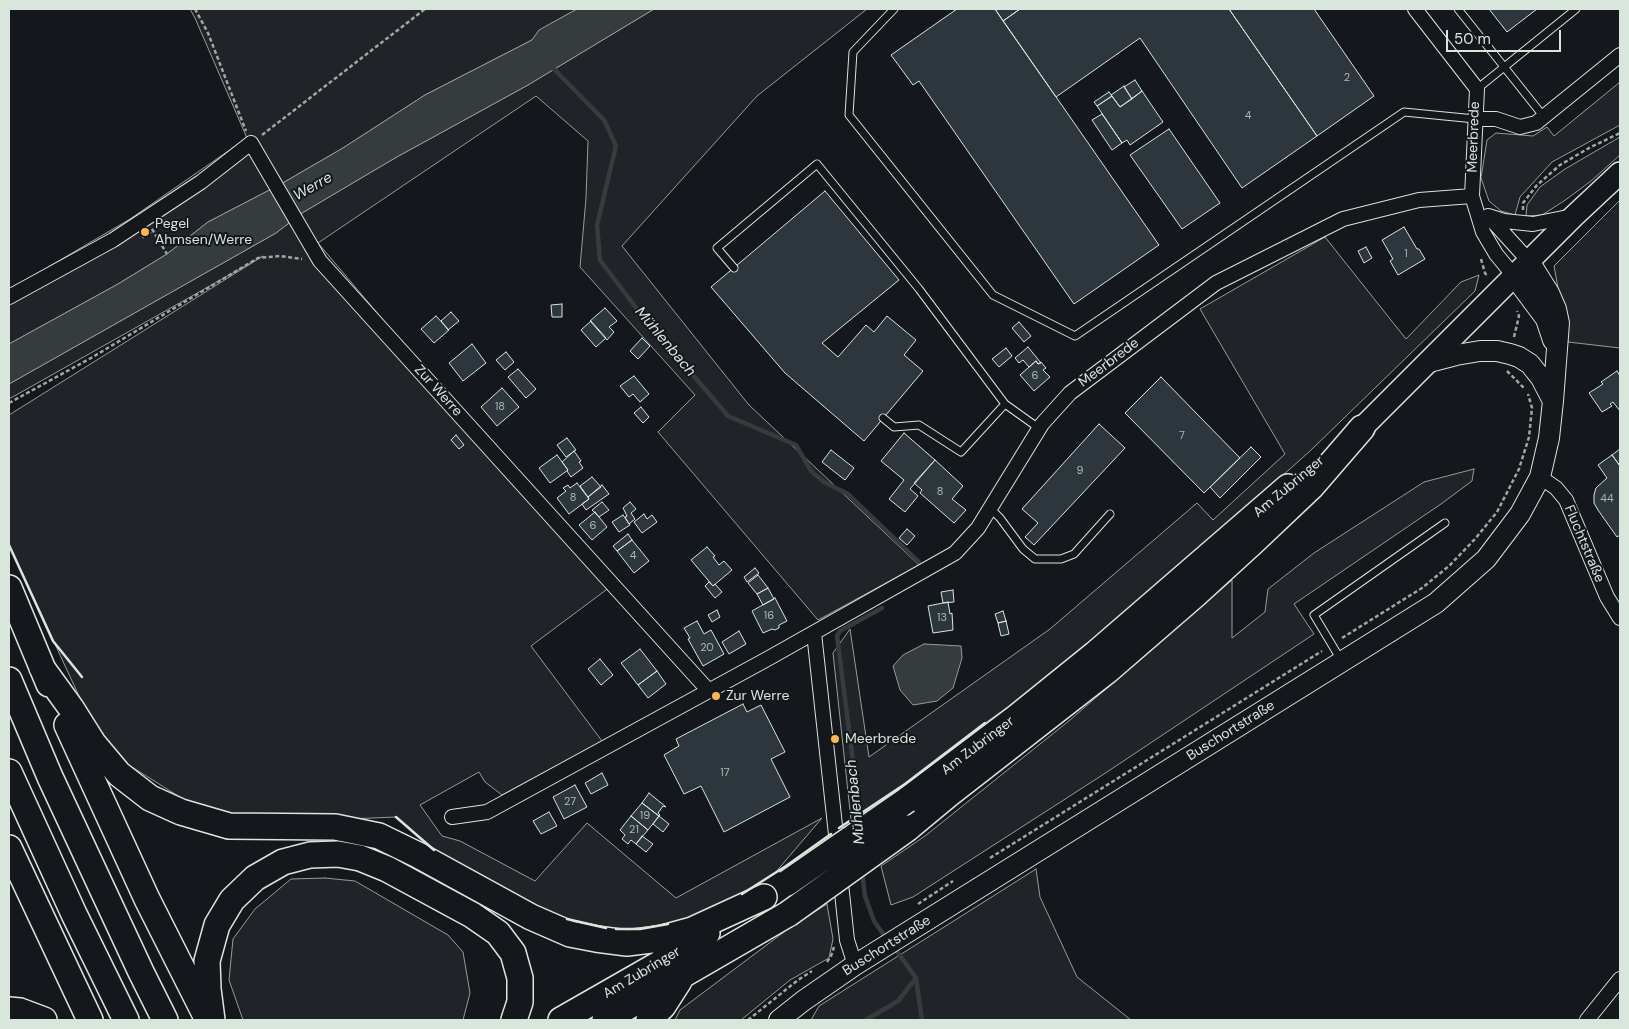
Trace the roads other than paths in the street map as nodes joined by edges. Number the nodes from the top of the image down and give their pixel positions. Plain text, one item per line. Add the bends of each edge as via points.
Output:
1 (894, 9) edge
2 (1415, 9) edge
3 (1458, 9) edge
4 (1576, 9) edge
5 (1620, 55) edge
6 (1504, 66) junction
7 (1477, 89) junction
8 (1544, 117) junction
9 (1474, 120) junction
10 (1620, 173) edge
11 (1474, 201) junction
12 (1488, 216) junction
13 (1574, 216) junction
14 (734, 268) dead end
15 (1514, 276) junction
16 (9, 297) edge
17 (1429, 362) junction
18 (1553, 401) junction
19 (1005, 404) junction
20 (883, 418) dead end
21 (1362, 428) junction
22 (1040, 429) junction
23 (1540, 477) junction
24 (990, 508) junction
25 (1110, 514) dead end
26 (1444, 522) dead end
27 (9, 588) edge
28 (1620, 618) edge
29 (814, 632) junction
30 (1342, 662) junction
31 (42, 668) junction
32 (9, 680) edge
33 (708, 690) junction
34 (9, 772) edge
35 (452, 817) dead end
36 (9, 848) edge
37 (764, 897) junction
38 (855, 965) junction
39 (683, 975) junction
40 (1620, 979) edge
41 (9, 1010) edge
42 (44, 1020) edge
43 (90, 1020) edge
44 (126, 1020) edge
45 (165, 1020) edge
46 (208, 1020) edge
47 (212, 1020) edge
48 (514, 1020) edge
49 (561, 1020) edge
50 (605, 1020) edge
51 (649, 1020) edge
52 (779, 1020) edge
53 (1587, 1020) edge

1 - 9 lane via 853,52 848,115 993,294 1075,336 1404,112
2 - 7 street, Meerbrede
3 - 6 lane
4 - 6 lane
5 - 8 street
6 - 7 lane
6 - 8 lane
7 - 9 street, Meerbrede
8 - 9 street via 1520,127 1496,119
9 - 11 street, Meerbrede
10 - 13 main road, Am Zubringer
11 - 12 street
11 - 15 street, Meerbrede via 1483,232
11 - 22 street, Meerbrede via 1419,200 1343,219 1216,283 1070,393
12 - 13 street via 1522,224
12 - 15 street
13 - 15 main road, Am Zubringer
14 - 19 lane via 717,248 817,164 919,290
15 - 17 main road, Am Zubringer
15 - 18 main road, Buschortstraße via 1546,319 1557,348
16 - 33 street, Zur Werre via 113,240 201,182 250,144 320,261
17 - 18 main road via 1480,351 1510,354 1530,364
17 - 21 main road, Am Zubringer
18 - 23 main road, Buschortstraße
19 - 20 lane via 961,452 919,425 894,428
19 - 22 lane
21 - 37 highway, Am Zubringer, bridge via 1316,463 1017,717 907,800
21 - 39 highway, Am Zubringer, bridge via 1311,487 1254,542 1107,671 908,828 788,914
22 - 24 street, Meerbrede
23 - 28 street, Fluchtstraße via 1566,500 1607,597
23 - 30 main road, Buschortstraße via 1520,514 1486,560 1436,604
24 - 25 lane via 1035,559 1061,559 1074,554
24 - 29 street, Meerbrede via 978,528 954,553
26 - 30 lane via 1314,615
27 - 31 highway
29 - 33 street, Meerbrede
29 - 38 street via 847,940
30 - 38 main road, Buschortstraße
31 - 37 highway via 93,743 120,774 150,798 181,812 229,826 336,827 379,836 532,917 570,934 596,939 628,943 659,939 692,930
31 - 46 highway via 86,770
32 - 45 highway via 50,777
33 - 35 street, Meerbrede via 487,812
34 - 44 highway
36 - 43 highway
37 - 49 highway, Am Zubringer via 659,964
38 - 52 main road, Buschortstraße
39 - 50 highway, Am Zubringer
39 - 51 highway via 663,1006
40 - 53 street
41 - 42 highway
47 - 48 highway via 207,961 217,925 232,900 255,878 283,862 310,855 338,854 360,858 387,870 472,915 498,933 513,953 520,978 520,1002

